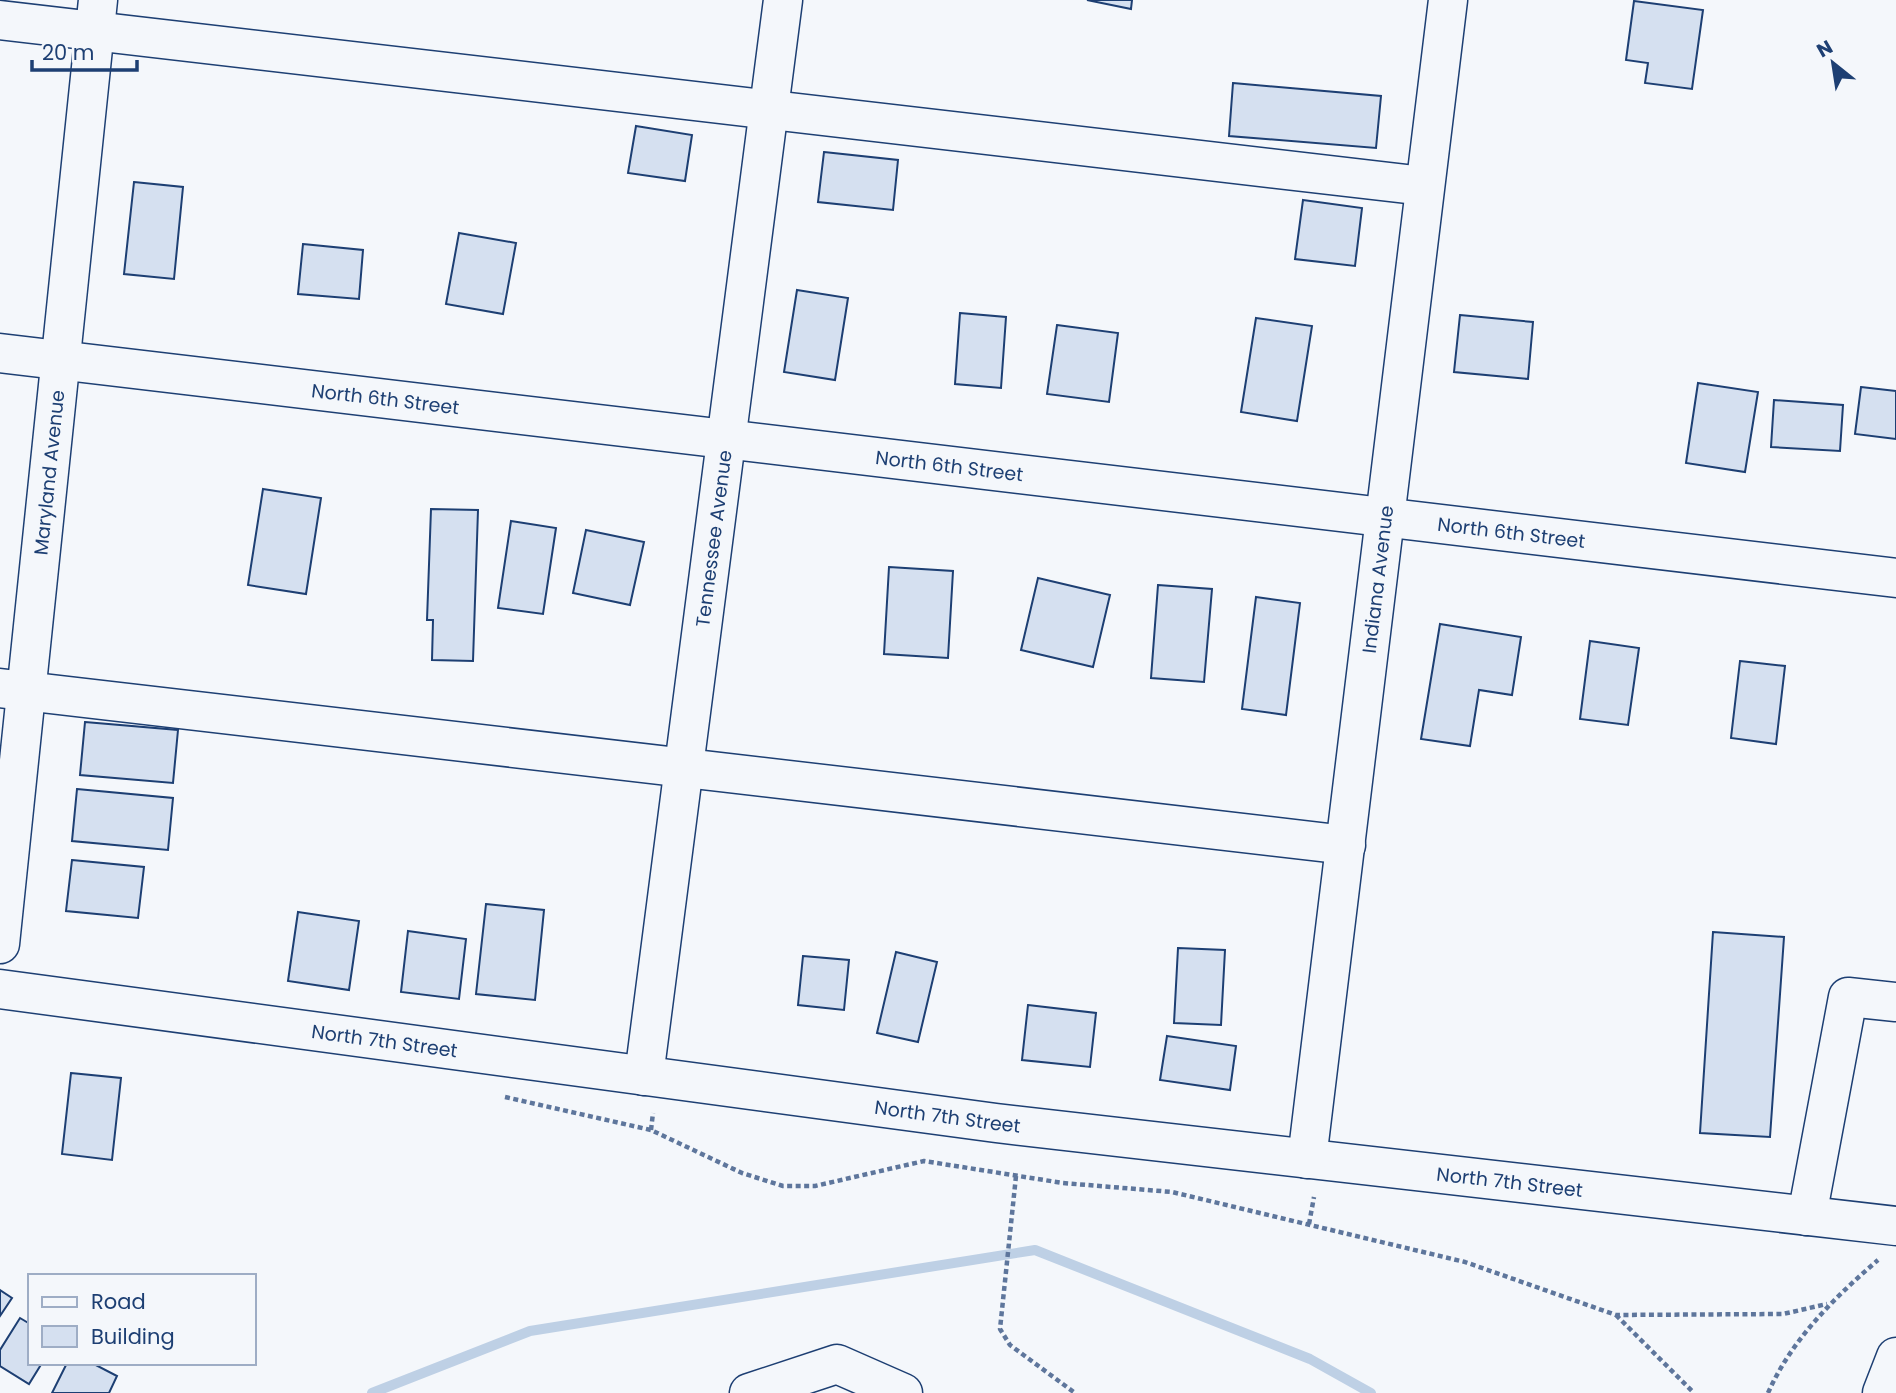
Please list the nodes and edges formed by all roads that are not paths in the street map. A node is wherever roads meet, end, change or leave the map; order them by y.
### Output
1 (783, 0) edge
2 (1448, 0) edge
3 (97, 16) edge
4 (0, 20) edge
5 (769, 110) junction
6 (1424, 186) junction
7 (0, 353) edge
8 (61, 360) junction
9 (724, 439) junction
10 (1383, 519) junction
11 (1896, 578) edge
12 (13, 689) edge
13 (683, 768) junction
14 (1346, 845) junction
15 (0, 944) edge
16 (0, 989) edge
17 (1896, 1002) edge
18 (644, 1076) junction
19 (1307, 1159) junction
20 (1807, 1216) junction
21 (1890, 1241) edge
22 (1896, 1357) edge
23 (749, 1393) edge
24 (903, 1393) edge
25 (1882, 1393) edge

1 - 5 street, Tennessee Avenue
2 - 6 street, Indiana Avenue
3 - 4 street
3 - 5 street
3 - 8 street, Maryland Avenue
5 - 6 street
5 - 9 street, Tennessee Avenue
6 - 10 street, Indiana Avenue
7 - 8 street, North 6th Street
8 - 9 street, North 6th Street
8 - 12 street, Maryland Avenue
9 - 10 street, North 6th Street
9 - 13 street, Tennessee Avenue
10 - 11 street, North 6th Street
10 - 14 street, Indiana Avenue
12 - 13 street
12 - 15 street, Maryland Avenue
13 - 14 street
13 - 18 street, Tennessee Avenue
14 - 19 street, Indiana Avenue
16 - 18 street, North 7th Street
17 - 20 street
18 - 19 street, North 7th Street
19 - 20 street, North 7th Street
20 - 21 street, North 7th Street
22 - 25 street
23 - 24 street

